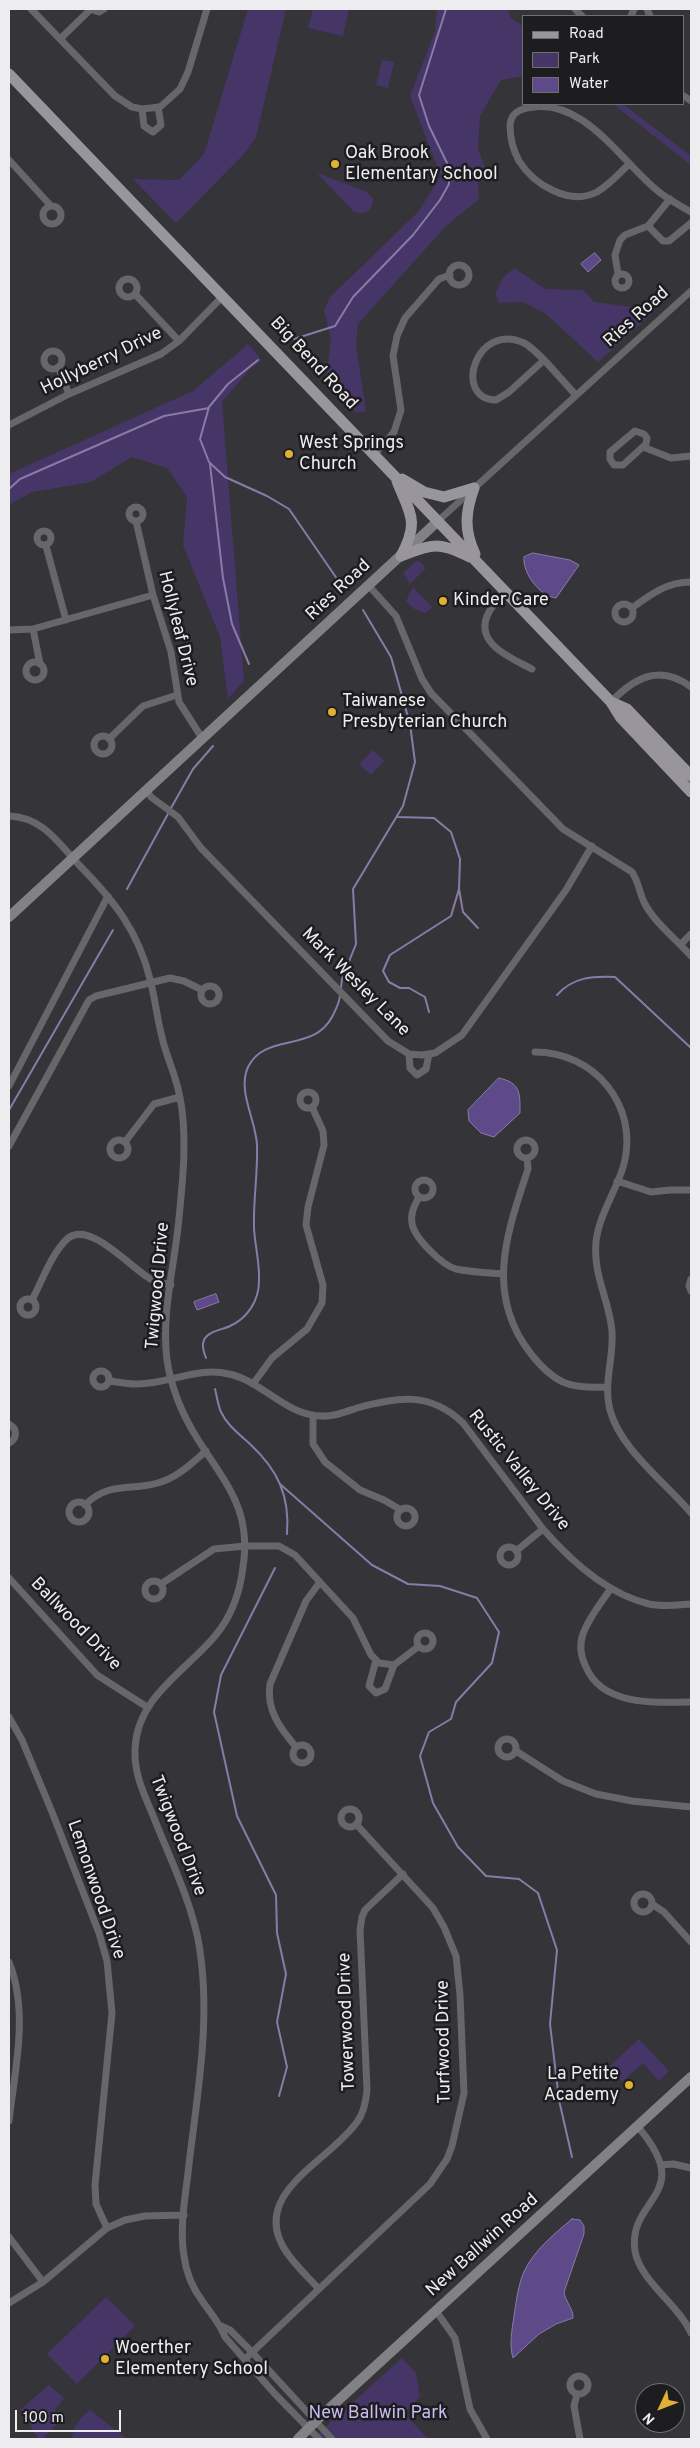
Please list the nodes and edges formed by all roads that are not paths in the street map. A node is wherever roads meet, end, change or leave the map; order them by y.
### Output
1 (31, 9) edge
2 (90, 9) edge
3 (104, 9) edge
4 (207, 9) edge
5 (60, 38) junction
6 (9, 74) edge
7 (158, 107) junction
8 (142, 109) junction
9 (9, 160) edge
10 (629, 164) junction
11 (670, 199) junction
12 (51, 206) dead end
13 (691, 212) edge
14 (691, 223) edge
15 (648, 226) junction
16 (618, 274) dead end
17 (450, 275) dead end
18 (691, 291) edge
19 (135, 294) dead end
20 (224, 296) junction
21 (179, 341) junction
22 (543, 361) junction
23 (58, 367) dead end
24 (69, 394) junction
25 (576, 395) junction
26 (9, 426) edge
27 (644, 447) junction
28 (374, 455) junction
29 (691, 456) edge
30 (395, 476) junction
31 (474, 488) junction
32 (136, 521) dead end
33 (438, 521) junction
34 (46, 546) dead end
35 (401, 556) junction
36 (478, 560) junction
37 (691, 582) edge
38 (369, 586) junction
39 (507, 591) junction
40 (153, 596) junction
41 (632, 608) dead end
42 (66, 620) junction
43 (32, 629) junction
44 (9, 630) edge
45 (40, 664) dead end
46 (532, 668) dead end
47 (691, 686) edge
48 (177, 695) junction
49 (612, 702) junction
50 (202, 738) junction
51 (109, 739) dead end
52 (691, 776) edge
53 (146, 789) junction
54 (691, 792) edge
55 (9, 816) edge
56 (592, 846) junction
57 (73, 858) junction
58 (108, 896) junction
59 (9, 917) edge
60 (691, 934) edge
61 (681, 944) junction
62 (691, 956) edge
63 (151, 983) junction
64 (202, 990) dead end
65 (535, 1052) dead end
66 (408, 1054) junction
67 (429, 1054) junction
68 (9, 1086) edge
69 (180, 1098) junction
70 (312, 1107) dead end
71 (125, 1142) dead end
72 (9, 1146) edge
73 (527, 1158) dead end
74 (617, 1181) junction
75 (691, 1190) edge
76 (419, 1197) dead end
77 (503, 1274) junction
78 (691, 1279) edge
79 (171, 1285) junction
80 (691, 1291) edge
81 (32, 1300) dead end
82 (171, 1377) junction
83 (109, 1381) dead end
84 (253, 1384) junction
85 (607, 1387) junction
86 (313, 1415) junction
87 (9, 1424) edge
88 (9, 1443) edge
89 (206, 1452) junction
90 (86, 1505) dead end
91 (401, 1510) dead end
92 (691, 1513) edge
93 (543, 1529) junction
94 (245, 1546) junction
95 (516, 1551) dead end
96 (9, 1578) edge
97 (320, 1582) junction
98 (161, 1584) dead end
99 (611, 1588) junction
100 (691, 1604) edge
101 (419, 1646) dead end
102 (376, 1660) junction
103 (394, 1665) junction
104 (691, 1702) edge
105 (147, 1707) junction
106 (9, 1717) edge
107 (296, 1746) dead end
108 (516, 1752) dead end
109 (691, 1807) edge
110 (356, 1824) dead end
111 (403, 1874) junction
112 (652, 1904) dead end
113 (691, 1942) edge
114 (9, 1962) edge
115 (691, 2077) edge
116 (9, 2121) edge
117 (638, 2127) junction
118 (661, 2165) junction
119 (691, 2168) edge
120 (184, 2215) junction
121 (107, 2228) junction
122 (9, 2238) edge
123 (43, 2282) junction
124 (318, 2288) junction
125 (9, 2303) edge
126 (436, 2311) junction
127 (221, 2326) junction
128 (691, 2333) edge
129 (252, 2352) junction
130 (245, 2358) junction
131 (577, 2394) dead end
132 (317, 2421) junction
133 (308, 2429) junction
134 (298, 2439) edge
135 (318, 2439) edge
136 (332, 2439) edge
137 (487, 2439) edge
138 (580, 2439) edge

1 - 5 street
2 - 3 street
2 - 5 street
4 - 7 street
5 - 8 street
6 - 20 main road, Big Bend Road
7 - 8 street
7 - 8 street
9 - 12 street
10 - 10 street
10 - 11 street
11 - 13 street
11 - 15 street
14 - 15 street
15 - 16 street
17 - 28 street
18 - 25 street, Ries Road
19 - 21 street
20 - 21 street, Hollyberry Drive
20 - 28 main road, Big Bend Road
21 - 24 street, Hollyberry Drive
22 - 22 street
22 - 25 street
23 - 24 street
24 - 26 street, Hollyberry Drive
25 - 31 street, Ries Road
27 - 27 street
27 - 29 street
28 - 30 main road, Big Bend Road
30 - 31 main road
30 - 33 main road, Big Bend Road
30 - 35 main road
31 - 33 street, Ries Road
31 - 36 main road
32 - 40 street, Hollyleaf Drive
33 - 35 street, Ries Road
33 - 36 main road, Big Bend Road
34 - 42 street
35 - 36 main road
35 - 38 street, Ries Road
36 - 39 main road, Big Bend Road
37 - 41 street
38 - 50 street, Ries Road
38 - 56 street
39 - 46 street
39 - 49 main road, Big Bend Road
40 - 42 street
40 - 48 street, Hollyleaf Drive
42 - 43 street
43 - 44 street
43 - 45 street
47 - 49 street
48 - 50 street, Hollyleaf Drive
48 - 51 street
49 - 52 main road, Big Bend Road
49 - 54 main road, Big Bend Road
50 - 53 street, Ries Road
53 - 57 street, Ries Road
53 - 66 street, Mark Wesley Lane
55 - 57 street, Twigwood Drive
56 - 61 street
56 - 67 street, Mark Wesley Lane
57 - 58 street, Twigwood Drive
57 - 59 street, Ries Road
58 - 63 street, Twigwood Drive
58 - 68 street
60 - 61 street
61 - 62 street
63 - 64 street
63 - 69 street, Twigwood Drive
63 - 72 street
65 - 74 street
66 - 67 street, Mark Wesley Lane
66 - 67 street
69 - 71 street
69 - 79 street, Twigwood Drive
70 - 84 street
73 - 77 street
74 - 75 street
74 - 85 street
76 - 77 street
77 - 85 street
78 - 80 street
79 - 81 street
79 - 82 street, Twigwood Drive
82 - 83 street, Rustic Valley Drive
82 - 84 street, Rustic Valley Drive
82 - 89 street, Twigwood Drive
84 - 86 street, Rustic Valley Drive
85 - 92 street
86 - 91 street
86 - 93 street, Rustic Valley Drive
87 - 88 street
89 - 90 street
89 - 94 street, Twigwood Drive
93 - 95 street
93 - 99 street, Rustic Valley Drive
94 - 97 street
94 - 98 street
94 - 105 street, Twigwood Drive
96 - 105 street, Ballwood Drive
97 - 102 street
97 - 107 street
99 - 100 street, Rustic Valley Drive
99 - 104 street
101 - 103 street
102 - 103 street
102 - 103 street
105 - 120 street, Twigwood Drive
106 - 121 street, Lemonwood Drive
108 - 109 street
110 - 111 street, Turfwood Drive
111 - 124 street, Towerwood Drive
111 - 124 street, Turfwood Drive
112 - 113 street
114 - 116 street
115 - 117 street, New Ballwin Road
117 - 118 street
117 - 126 street, New Ballwin Road
118 - 119 street
118 - 128 street
120 - 121 street
120 - 127 street, Twigwood Drive
121 - 123 street
122 - 123 street
123 - 125 street
124 - 129 street, Turfwood Drive
126 - 132 street, New Ballwin Road
126 - 137 street
127 - 129 street, Twigwood Drive
127 - 130 street, Twigwood Drive
129 - 130 street, Turfwood Drive
129 - 132 street, Twigwood Drive
130 - 133 street, Twigwood Drive
131 - 138 street
132 - 133 street, New Ballwin Road
132 - 136 street
133 - 134 street, New Ballwin Road
133 - 135 street

